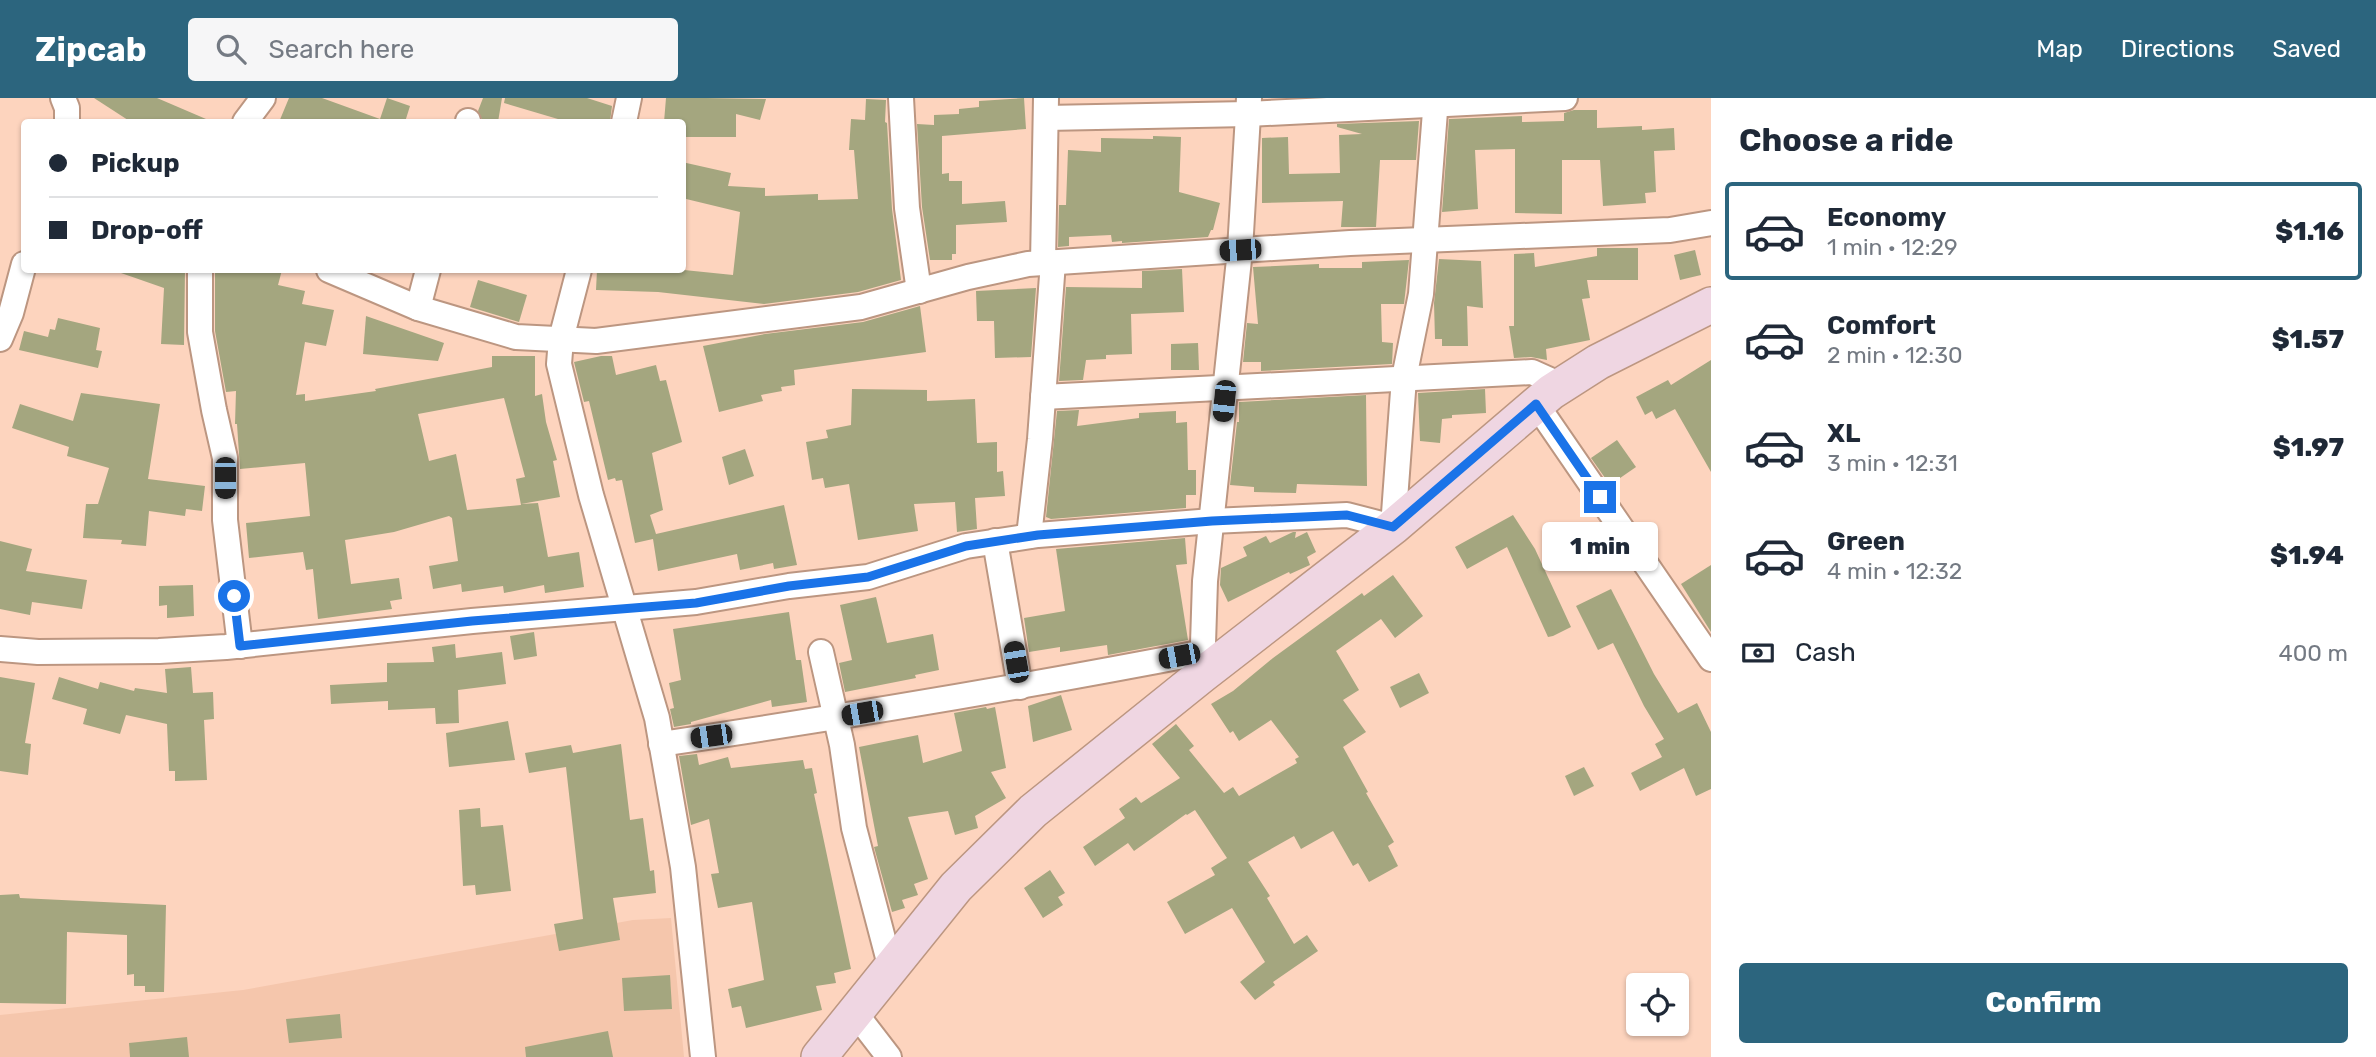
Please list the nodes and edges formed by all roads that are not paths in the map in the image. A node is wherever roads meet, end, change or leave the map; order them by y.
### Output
1 (63, 98) edge
2 (263, 98) edge
3 (629, 98) edge
4 (901, 98) edge
5 (1565, 98) edge
6 (1436, 101) edge
7 (1248, 106) edge
8 (1046, 108) edge
9 (67, 119) edge
10 (247, 119) edge
11 (625, 119) edge
12 (1711, 223) edge
13 (1426, 239) junction
14 (1240, 250) junction
15 (1048, 262) junction
16 (22, 273) edge
17 (200, 273) edge
18 (336, 273) edge
19 (427, 273) edge
20 (578, 273) edge
21 (919, 291) junction
22 (1711, 304) edge
23 (418, 308) junction
24 (0, 339) edge
25 (561, 339) junction
26 (1404, 378) junction
27 (1225, 386) junction
28 (1548, 395) junction
29 (1043, 397) junction
30 (1212, 521) junction
31 (1393, 527) junction
32 (1029, 536) junction
33 (995, 541) junction
34 (625, 609) junction
35 (240, 646) junction
36 (0, 649) edge
37 (821, 652) dead end
38 (1711, 659) edge
39 (1203, 663) junction
40 (1020, 687) junction
41 (836, 718) junction
42 (661, 744) junction
43 (891, 969) junction
44 (855, 1013) junction
45 (703, 1057) edge
46 (819, 1057) edge
47 (889, 1057) edge

1 - 9 street
2 - 10 street
3 - 11 street
4 - 21 street
5 - 6 street
6 - 7 street
6 - 13 street
7 - 8 street
7 - 14 street
8 - 15 street
12 - 13 street
13 - 14 street
13 - 26 street
14 - 15 street
14 - 27 street
15 - 21 street
15 - 29 street
16 - 24 street
17 - 35 street
18 - 23 street
19 - 23 street
20 - 25 street
21 - 25 street
22 - 28 main road
23 - 25 street
25 - 34 street
26 - 27 street
26 - 28 street
26 - 31 street
27 - 29 street
27 - 30 street
28 - 31 main road
28 - 38 street
29 - 32 street
30 - 31 street
30 - 32 street
30 - 39 street
31 - 39 main road
32 - 33 street
33 - 34 street
33 - 40 street
34 - 35 street
34 - 42 street
35 - 36 street
37 - 41 street
39 - 40 street
39 - 43 main road
40 - 41 street
41 - 42 street
41 - 43 street
42 - 45 street
43 - 44 main road
44 - 46 main road
44 - 47 street

